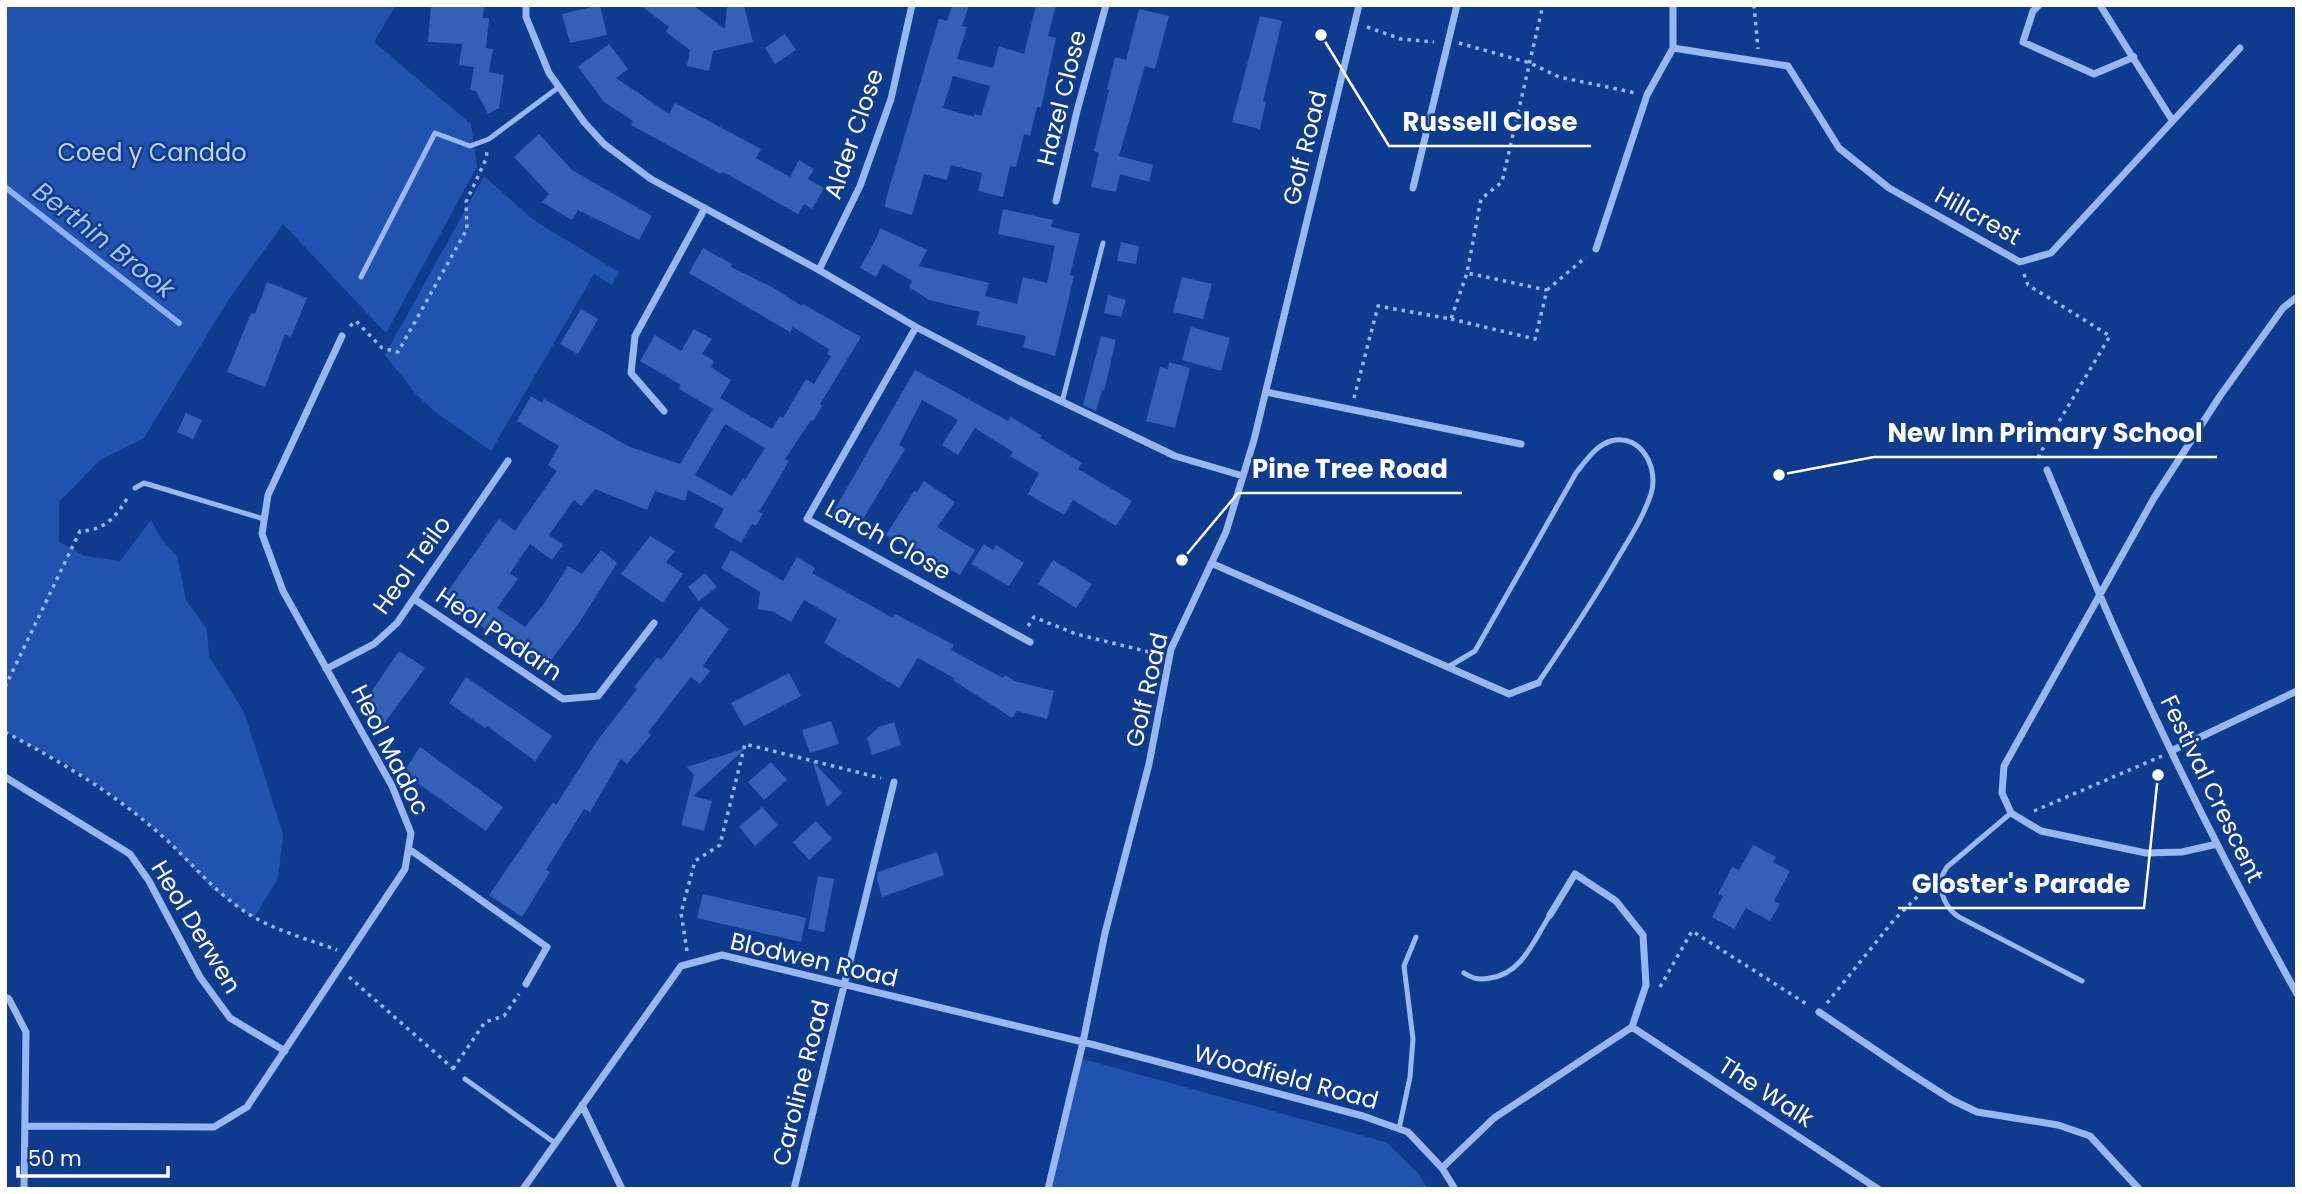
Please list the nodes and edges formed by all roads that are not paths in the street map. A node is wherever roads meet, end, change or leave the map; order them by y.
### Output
1 (526, 5) edge
2 (912, 5) edge
3 (1105, 5) edge
4 (1359, 5) edge
5 (1457, 5) edge
6 (1673, 5) edge
7 (2039, 5) edge
8 (2100, 5) edge
9 (1673, 48) junction
10 (2240, 48) dead end
11 (2134, 57) junction
12 (559, 87) junction
13 (2172, 120) junction
14 (1413, 188) dead end
15 (1056, 201) dead end
16 (705, 208) junction
17 (1102, 243) dead end
18 (1596, 248) road end
19 (819, 270) junction
20 (361, 277) dead end
21 (2297, 297) edge
22 (916, 327) junction
23 (342, 336) road end
24 (1266, 392) junction
25 (1062, 402) junction
26 (664, 411) dead end
27 (1521, 444) dead end
28 (508, 461) dead end
29 (2047, 470) road end
30 (1243, 476) junction
31 (135, 488) road end
32 (264, 519) junction
33 (1211, 563) junction
34 (2101, 596) junction
35 (414, 599) junction
36 (654, 623) dead end
37 (1030, 642) dead end
38 (1448, 667) junction
39 (326, 669) junction
40 (1538, 683) joint
41 (2297, 691) edge
42 (2171, 751) junction
43 (5, 777) edge
44 (894, 782) road end
45 (2011, 813) junction
46 (2217, 844) junction
47 (409, 849) junction
48 (1550, 915) joint
49 (1416, 937) dead end
50 (1464, 973) dead end
51 (2082, 981) dead end
52 (526, 984) road end
53 (844, 986) junction
54 (2297, 994) edge
55 (5, 997) edge
56 (1819, 1012) road end
57 (1632, 1027) junction
58 (1083, 1042) junction
59 (285, 1051) junction
60 (465, 1079) road end
61 (582, 1105) junction
62 (25, 1126) junction
63 (1399, 1129) junction
64 (555, 1143) junction
65 (1441, 1168) junction
66 (24, 1189) edge
67 (523, 1189) edge
68 (622, 1189) edge
69 (794, 1189) edge
70 (1048, 1189) edge
71 (1455, 1189) edge
72 (1878, 1189) edge
73 (2139, 1189) edge

1 - 12 street
2 - 19 street, Alder Close
3 - 15 street, Hazel Close
4 - 24 street, Golf Road
5 - 14 street
6 - 9 street
7 - 11 street
8 - 11 street
9 - 13 street, Hillcrest
9 - 18 street
10 - 13 street, Hillcrest
11 - 13 street
12 - 16 street
12 - 20 lane
16 - 19 street
16 - 26 street
17 - 25 lane
19 - 22 street
21 - 34 street
22 - 25 street
22 - 37 street, Larch Close
23 - 32 street, Heol Madoc
24 - 27 street
24 - 30 street, Golf Road
25 - 30 street
28 - 35 street, Heol Teilo
29 - 34 street, Festival Crescent
30 - 33 street, Golf Road
31 - 32 lane
32 - 39 street, Heol Madoc
33 - 38 street
33 - 58 street, Golf Road
34 - 42 street, Festival Crescent
34 - 45 street
35 - 36 street, Heol Padarn
35 - 39 street, Heol Teilo
38 - 40 street
38 - 40 lane
39 - 47 street, Heol Madoc
41 - 42 street
42 - 46 street, Festival Crescent
43 - 59 street, Heol Derwen
44 - 53 street, Caroline Road
45 - 46 street
45 - 51 lane
46 - 54 street, Festival Crescent
47 - 52 street
47 - 59 street, Heol Madoc
48 - 50 lane
48 - 57 street
49 - 63 lane
53 - 58 street, Blodwen Road
53 - 61 street, Blodwen Road
53 - 69 street, Caroline Road
55 - 62 street
56 - 73 street
57 - 65 street
57 - 72 street, The Walk
58 - 63 street, Woodfield Road
58 - 70 street, Golf Road
59 - 62 street, Heol Madoc
60 - 64 lane
61 - 64 street
61 - 68 street
62 - 66 street
63 - 65 street, Woodfield Road
64 - 67 street
65 - 71 street, Woodfield Road

